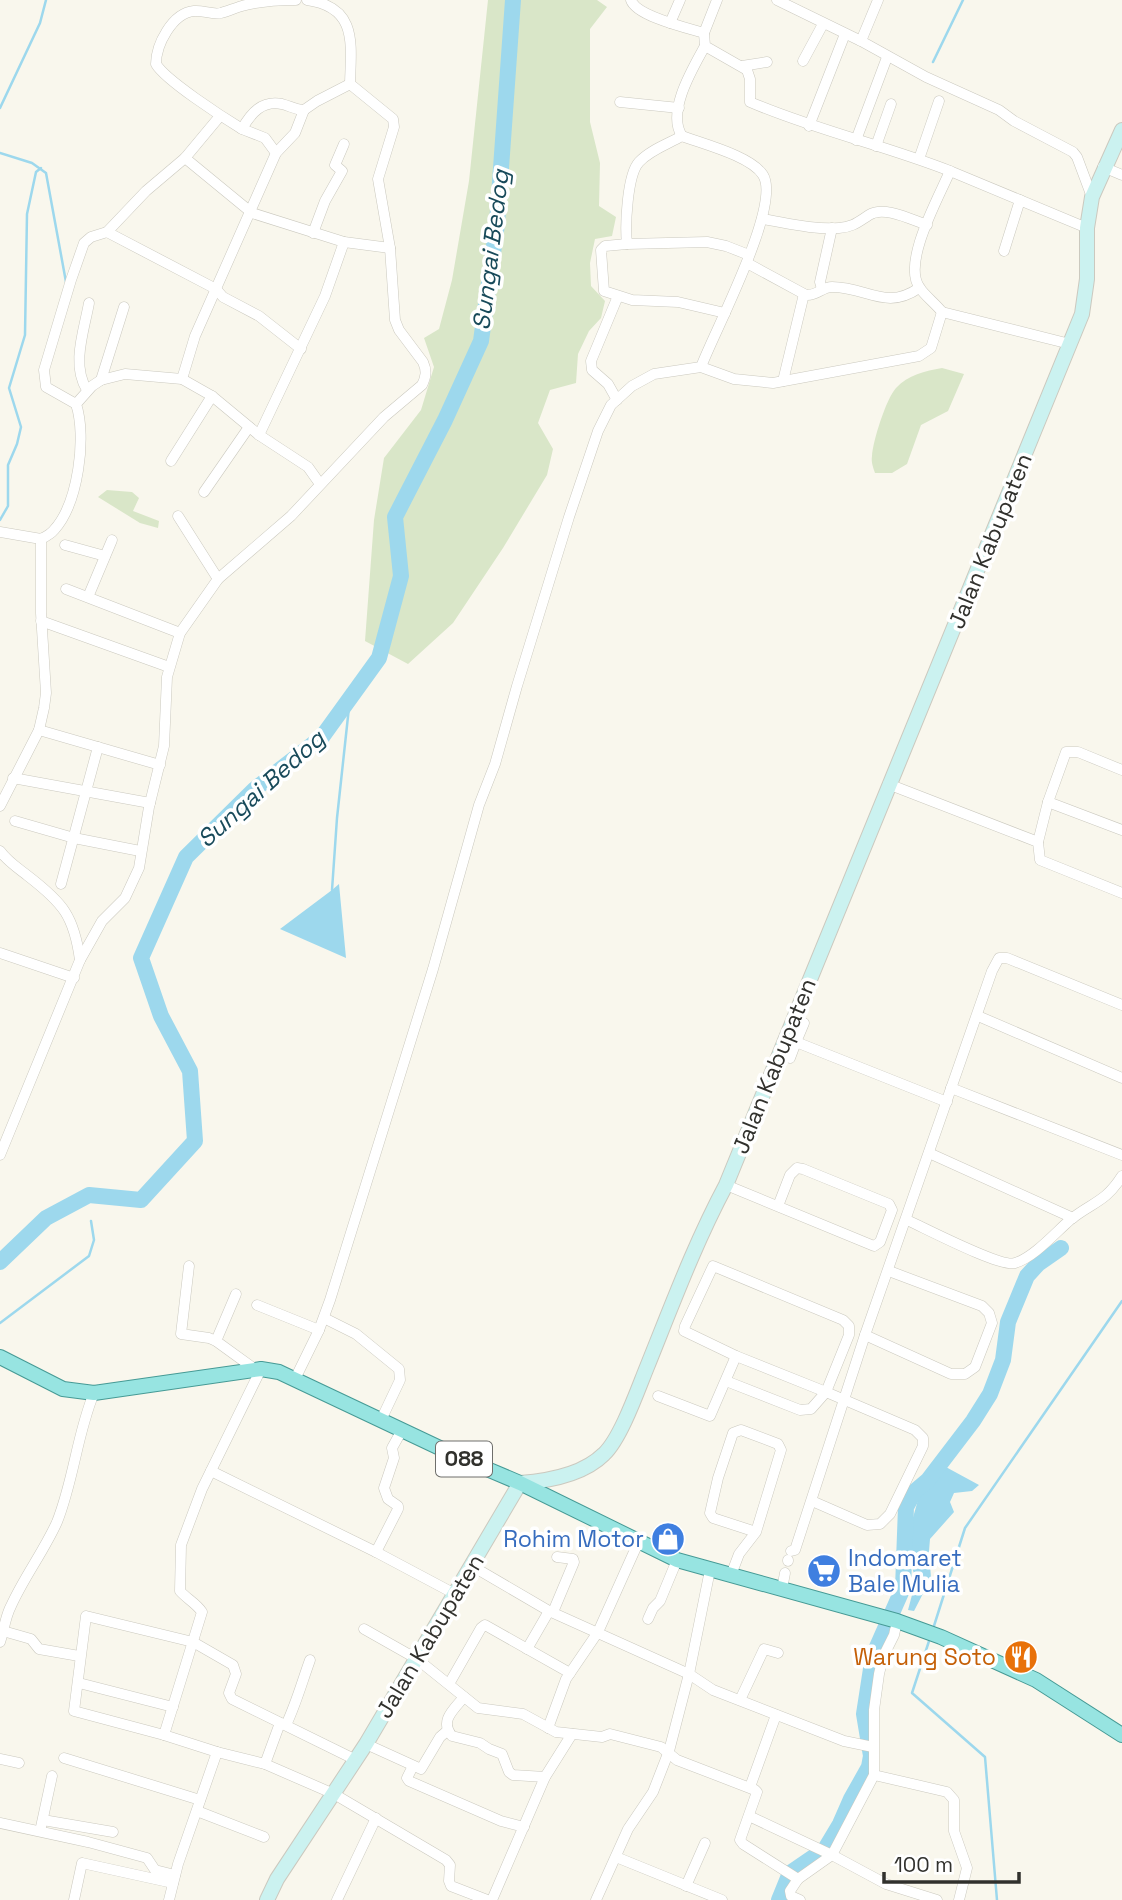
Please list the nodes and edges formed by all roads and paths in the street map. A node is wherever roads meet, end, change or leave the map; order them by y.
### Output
1 (296, 0) edge
2 (307, 0) edge
3 (631, 0) edge
4 (680, 0) edge
5 (717, 0) edge
6 (778, 0) edge
7 (878, 0) edge
8 (327, 1) edge
9 (670, 23) junction
10 (823, 24) junction
11 (704, 33) junction
12 (845, 34) junction
13 (861, 41) junction
14 (705, 46) junction
15 (886, 60) dead end
16 (803, 61) dead end
17 (767, 62) dead end
18 (742, 66) junction
19 (351, 84) junction
20 (620, 102) dead end
21 (939, 102) dead end
22 (891, 104) dead end
23 (679, 108) junction
24 (304, 110) junction
25 (220, 116) junction
26 (809, 126) junction
27 (242, 129) junction
28 (1122, 130) edge
29 (682, 136) junction
30 (856, 140) junction
31 (344, 144) dead end
32 (876, 146) junction
33 (276, 153) junction
34 (184, 158) junction
35 (919, 159) junction
36 (1104, 167) junction
37 (950, 171) junction
38 (1122, 175) edge
39 (1092, 197) junction
40 (1020, 200) junction
41 (252, 212) junction
42 (762, 219) junction
43 (928, 225) junction
44 (832, 228) junction
45 (1087, 228) junction
46 (107, 232) junction
47 (313, 233) junction
48 (344, 242) junction
49 (628, 244) junction
50 (390, 248) junction
51 (1004, 251) dead end
52 (748, 259) junction
53 (919, 288) junction
54 (216, 289) junction
55 (822, 289) junction
56 (804, 294) junction
57 (618, 296) junction
58 (89, 303) dead end
59 (124, 307) dead end
60 (942, 312) junction
61 (725, 313) junction
62 (1070, 344) junction
63 (301, 349) junction
64 (701, 367) junction
65 (182, 379) junction
66 (101, 380) junction
67 (783, 381) junction
68 (87, 390) junction
69 (212, 396) junction
70 (617, 400) junction
71 (76, 404) junction
72 (249, 427) junction
73 (259, 435) junction
74 (171, 461) dead end
75 (320, 484) junction
76 (204, 492) dead end
77 (178, 516) dead end
78 (0, 533) edge
79 (41, 540) junction
80 (112, 540) dead end
81 (65, 544) dead end
82 (105, 556) junction
83 (218, 579) junction
84 (66, 589) dead end
85 (88, 597) junction
86 (41, 621) junction
87 (180, 632) junction
88 (169, 667) junction
89 (39, 730) junction
90 (98, 747) junction
91 (160, 765) junction
92 (1122, 770) edge
93 (13, 778) junction
94 (888, 784) junction
95 (84, 792) junction
96 (1048, 802) junction
97 (150, 803) junction
98 (0, 806) edge
99 (15, 821) dead end
100 (1122, 830) edge
101 (74, 838) junction
102 (1038, 842) junction
103 (0, 851) edge
104 (141, 851) junction
105 (61, 884) dead end
106 (1122, 893) edge
107 (0, 953) edge
108 (80, 961) junction
109 (74, 978) junction
110 (1122, 1005) edge
111 (978, 1016) junction
112 (793, 1018) junction
113 (796, 1042) junction
114 (779, 1055) junction
115 (1122, 1079) edge
116 (951, 1088) junction
117 (947, 1102) junction
118 (929, 1153) junction
119 (0, 1154) edge
120 (1122, 1155) edge
121 (1122, 1176) edge
122 (726, 1185) junction
123 (778, 1206) junction
124 (1073, 1218) junction
125 (907, 1220) junction
126 (188, 1266) dead end
127 (889, 1271) junction
128 (236, 1294) dead end
129 (257, 1305) dead end
130 (324, 1318) junction
131 (319, 1330) junction
132 (865, 1335) junction
133 (215, 1341) junction
134 (736, 1356) junction
135 (0, 1357) edge
136 (259, 1370) junction
137 (295, 1379) junction
138 (726, 1381) junction
139 (826, 1392) junction
140 (94, 1393) junction
141 (659, 1396) dead end
142 (844, 1402) junction
143 (382, 1420) junction
144 (402, 1430) junction
145 (212, 1471) junction
146 (520, 1483) junction
147 (812, 1501) junction
148 (756, 1532) junction
149 (638, 1543) junction
150 (376, 1552) junction
151 (557, 1557) dead end
152 (789, 1558) dead end
153 (677, 1560) junction
154 (472, 1566) junction
155 (710, 1570) junction
156 (785, 1573) dead end
157 (731, 1575) junction
158 (782, 1589) junction
159 (456, 1594) junction
160 (552, 1612) junction
161 (648, 1619) dead end
162 (897, 1621) junction
163 (363, 1629) dead end
164 (4, 1631) junction
165 (598, 1632) junction
166 (0, 1642) edge
167 (193, 1642) junction
168 (527, 1649) junction
169 (778, 1653) dead end
170 (79, 1656) junction
171 (417, 1659) junction
172 (310, 1660) dead end
173 (570, 1673) junction
174 (689, 1674) junction
175 (79, 1683) junction
176 (449, 1684) junction
177 (464, 1697) junction
178 (740, 1700) junction
179 (173, 1707) junction
180 (776, 1715) junction
181 (283, 1724) junction
182 (548, 1728) junction
183 (447, 1731) junction
184 (572, 1734) junction
185 (164, 1735) junction
186 (1122, 1735) edge
187 (366, 1744) junction
188 (873, 1747) junction
189 (669, 1751) junction
190 (216, 1752) junction
191 (64, 1758) dead end
192 (0, 1759) edge
193 (356, 1760) junction
194 (19, 1763) dead end
195 (265, 1764) junction
196 (414, 1766) junction
197 (874, 1775) junction
198 (52, 1776) dead end
199 (545, 1777) junction
200 (750, 1787) junction
201 (334, 1794) junction
202 (200, 1800) junction
203 (197, 1811) junction
204 (749, 1815) junction
205 (376, 1818) junction
206 (43, 1820) junction
207 (0, 1823) edge
208 (524, 1826) junction
209 (91, 1828) junction
210 (40, 1832) junction
211 (113, 1832) dead end
212 (264, 1837) dead end
213 (88, 1842) junction
214 (705, 1843) dead end
215 (832, 1855) junction
216 (616, 1857) junction
217 (796, 1878) junction
218 (174, 1879) junction
219 (686, 1885) junction
220 (74, 1900) edge
221 (169, 1900) edge
222 (267, 1900) edge
223 (337, 1900) edge
224 (490, 1900) edge
225 (596, 1900) edge
226 (722, 1900) edge
227 (800, 1900) edge
228 (937, 1900) edge
229 (959, 1900) edge

1 - 25 street
2 - 8 street
3 - 9 street
4 - 9 street
5 - 11 street
6 - 10 street
7 - 13 street
8 - 19 street
9 - 11 street
10 - 12 street
10 - 16 street
11 - 14 street
12 - 13 street
12 - 26 street
13 - 39 street
14 - 18 street
14 - 23 street
15 - 30 street
17 - 18 street
18 - 26 street
19 - 24 street
19 - 50 street
20 - 23 street
21 - 35 street
22 - 32 street
23 - 29 street
24 - 27 street
24 - 33 street
25 - 27 street
25 - 34 street
26 - 30 street
27 - 33 street
28 - 36 main road, Jalan Kabupaten
29 - 42 street
29 - 49 street
30 - 32 street
31 - 47 street
32 - 35 street
33 - 41 street
34 - 41 street
34 - 46 street
35 - 37 street
36 - 38 street
36 - 39 main road, Jalan Kabupaten
37 - 40 street
37 - 43 street
39 - 45 main road, Jalan Kabupaten
40 - 45 street
40 - 51 street
41 - 47 street
41 - 54 street
42 - 44 street
42 - 52 street
43 - 44 street
43 - 53 street
44 - 55 street
45 - 62 main road, Jalan Kabupaten
46 - 54 street
46 - 71 street
47 - 48 street
48 - 50 street
48 - 63 street
49 - 52 street
49 - 57 street
50 - 75 street
52 - 56 street
52 - 61 street
53 - 55 street
53 - 60 street
54 - 63 street
54 - 65 street
55 - 56 street
56 - 67 street
57 - 61 street
57 - 70 street
58 - 68 street
59 - 66 street
60 - 62 street
60 - 67 street
61 - 64 street
62 - 94 main road, Jalan Kabupaten
63 - 73 street
64 - 67 street
64 - 70 street
65 - 66 street
65 - 69 street
66 - 68 street
68 - 71 street
69 - 72 street
69 - 74 street
70 - 130 street
71 - 79 street
72 - 73 street
72 - 76 street
73 - 75 street
75 - 83 street
77 - 83 street
78 - 79 street
79 - 86 street
80 - 82 street
81 - 82 street
82 - 85 street
83 - 87 street
84 - 85 street
85 - 87 street
86 - 88 street
86 - 89 street
87 - 88 street
88 - 91 street
89 - 90 street
89 - 93 street
90 - 91 street
90 - 95 street
91 - 97 street
92 - 96 street
93 - 95 street
93 - 98 street
94 - 102 street
94 - 112 main road, Jalan Kabupaten
95 - 97 street
95 - 101 street
96 - 100 street
96 - 102 street
97 - 104 street
99 - 101 street
101 - 104 street
101 - 105 street
102 - 106 street
103 - 108 street
104 - 108 street
107 - 109 street
108 - 109 street
109 - 119 street
110 - 111 street
111 - 115 street
111 - 116 street
112 - 113 street
112 - 114 main road, Jalan Kabupaten
113 - 114 street
113 - 117 street
114 - 122 main road, Jalan Kabupaten
116 - 117 street
116 - 120 street
117 - 118 street
118 - 124 street
118 - 125 street
121 - 124 street
122 - 123 street
122 - 146 main road, Jalan Kabupaten
123 - 123 street
124 - 125 street
125 - 127 street
126 - 133 street
127 - 132 street
127 - 132 street
128 - 133 street
129 - 131 street
130 - 131 street
130 - 143 street
131 - 137 street
132 - 142 street
133 - 136 street
134 - 138 street
134 - 139 street
134 - 139 street
135 - 140 main road, 088
136 - 137 main road, 088
136 - 140 main road, 088
136 - 145 street
137 - 143 main road, 088
138 - 139 street
138 - 141 street
139 - 142 street
140 - 164 street
142 - 147 street
142 - 147 street
143 - 144 main road, 088
144 - 146 main road, 088
144 - 150 street
145 - 150 street
145 - 167 street
146 - 149 main road, 088
146 - 154 main road, Jalan Kabupaten
147 - 152 street
148 - 148 street
148 - 157 street
149 - 153 main road, 088
149 - 165 street
150 - 159 street
151 - 160 street
153 - 155 main road, 088
153 - 161 street
154 - 159 main road, Jalan Kabupaten
154 - 160 street
155 - 157 main road, 088
155 - 174 street
156 - 158 street
157 - 158 main road, 088
158 - 162 main road, 088
159 - 171 main road, Jalan Kabupaten
160 - 165 street
160 - 168 street
162 - 186 main road, 088
162 - 188 street
163 - 171 street
164 - 166 street
164 - 170 street
165 - 173 street
165 - 174 street
167 - 170 street
167 - 179 street
167 - 181 street
168 - 173 street
168 - 176 street
169 - 178 street
170 - 175 street
171 - 176 street
171 - 187 main road, Jalan Kabupaten
172 - 181 street
173 - 182 street
174 - 178 street
174 - 189 street
175 - 179 street
175 - 185 street
176 - 177 street
177 - 182 street
177 - 183 street
178 - 180 street
179 - 185 street
180 - 188 street
180 - 200 street
181 - 193 street
181 - 195 street
182 - 184 street
183 - 196 street
183 - 199 street
184 - 189 street
184 - 199 street
185 - 190 street
187 - 193 main road, Jalan Kabupaten
187 - 196 street
188 - 197 street
189 - 200 street
189 - 216 street
190 - 195 street
190 - 202 street
191 - 202 street
192 - 194 street
193 - 201 main road, Jalan Kabupaten
195 - 201 street
196 - 208 street
197 - 215 street
197 - 229 street
198 - 206 street
199 - 208 street
200 - 204 street
201 - 205 street
201 - 222 main road, Jalan Kabupaten
202 - 203 street
203 - 212 street
203 - 218 street
204 - 215 street
204 - 217 street
205 - 223 street
205 - 224 street
206 - 209 street
206 - 210 street
207 - 210 street
208 - 224 street
209 - 211 street
209 - 213 street
210 - 213 street
213 - 218 street
214 - 219 street
215 - 217 street
215 - 228 street
216 - 219 street
216 - 225 street
217 - 227 street
218 - 220 street
218 - 221 street
219 - 226 street

